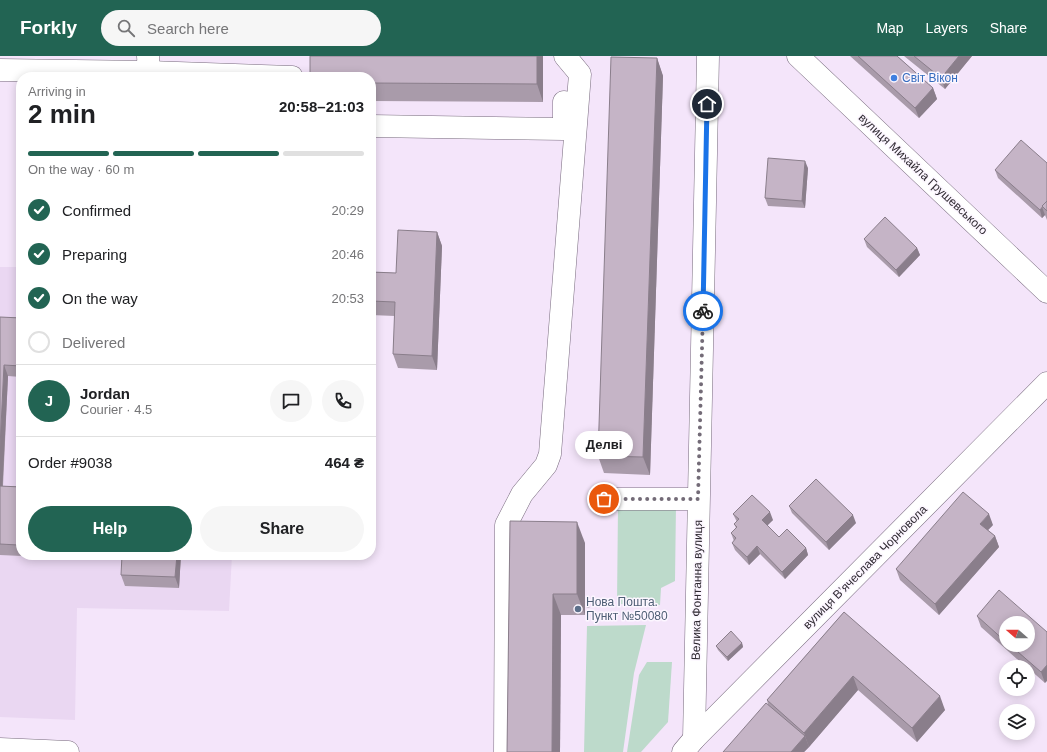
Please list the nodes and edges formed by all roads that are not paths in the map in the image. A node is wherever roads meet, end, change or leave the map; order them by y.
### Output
1 (708, 56) edge
2 (798, 56) edge
3 (573, 61) edge
4 (152, 68) edge
5 (0, 70) edge
6 (214, 72) edge
7 (376, 126) edge
8 (1047, 292) edge
9 (1047, 383) edge
10 (604, 499) dead end
11 (698, 499) junction
12 (688, 746) edge
13 (0, 749) edge
14 (68, 752) edge
15 (505, 752) edge

1 - 11 street, Велика Фонтанна вулиця
2 - 8 street, вулиця Михайла Грушевського
3 - 7 street
3 - 15 street
4 - 5 street
4 - 6 street
9 - 12 street, вулиця В’ячеслава Чорновола
10 - 11 street
11 - 12 street, Велика Фонтанна вулиця
13 - 14 street

